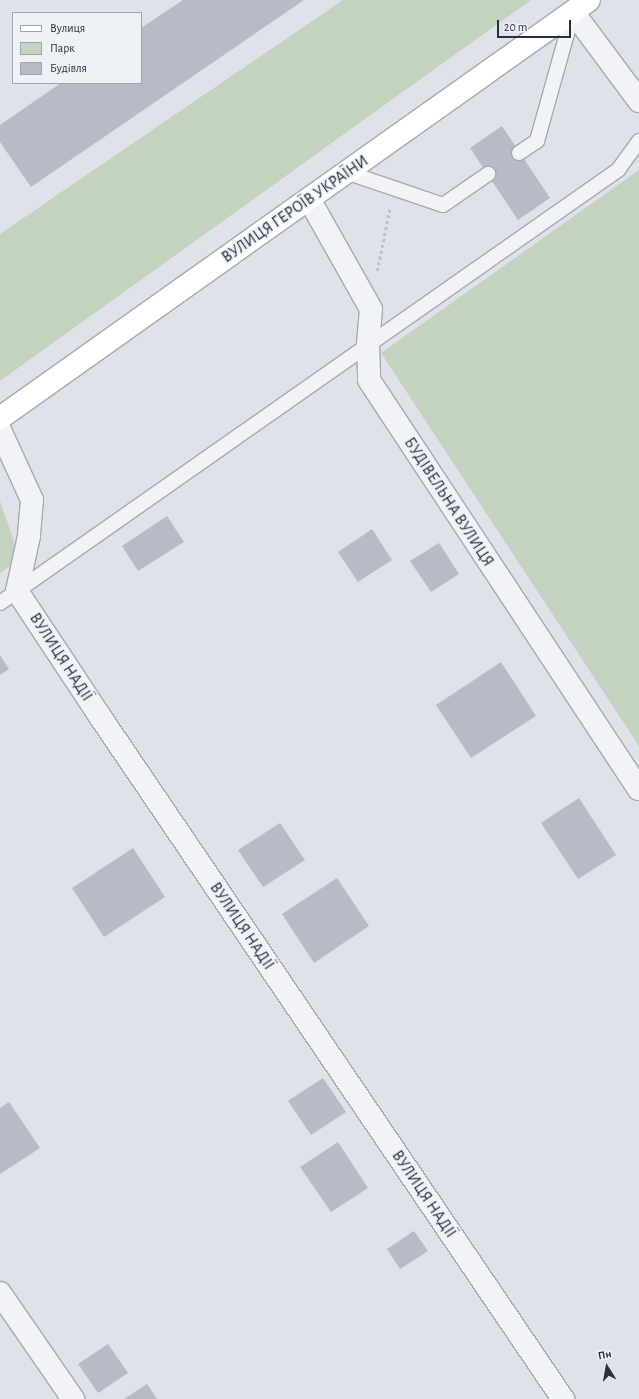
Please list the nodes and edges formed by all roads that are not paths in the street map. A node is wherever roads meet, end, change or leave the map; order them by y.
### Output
1 (581, 6) edge
2 (639, 101) edge
3 (639, 141) edge
4 (520, 153) dead end
5 (346, 172) junction
6 (488, 174) dead end
7 (309, 199) junction
8 (368, 345) junction
9 (0, 418) edge
10 (0, 430) edge
11 (17, 591) junction
12 (0, 603) edge
13 (639, 789) edge
14 (0, 1292) edge
15 (73, 1399) edge
16 (563, 1399) edge

1 - 2 street
1 - 4 lane
1 - 5 main road, ВУЛИЦЯ ГЕРОЇВ УКРАЇНИ
3 - 8 lane
5 - 6 lane
5 - 7 main road, ВУЛИЦЯ ГЕРОЇВ УКРАЇНИ
7 - 8 street, БУДІВЕЛЬНА ВУЛИЦЯ
7 - 9 main road, ВУЛИЦЯ ГЕРОЇВ УКРАЇНИ
8 - 11 lane
8 - 13 street, БУДІВЕЛЬНА ВУЛИЦЯ
10 - 11 street
11 - 12 lane
11 - 16 street, ВУЛИЦЯ НАДІЇ
14 - 15 street

